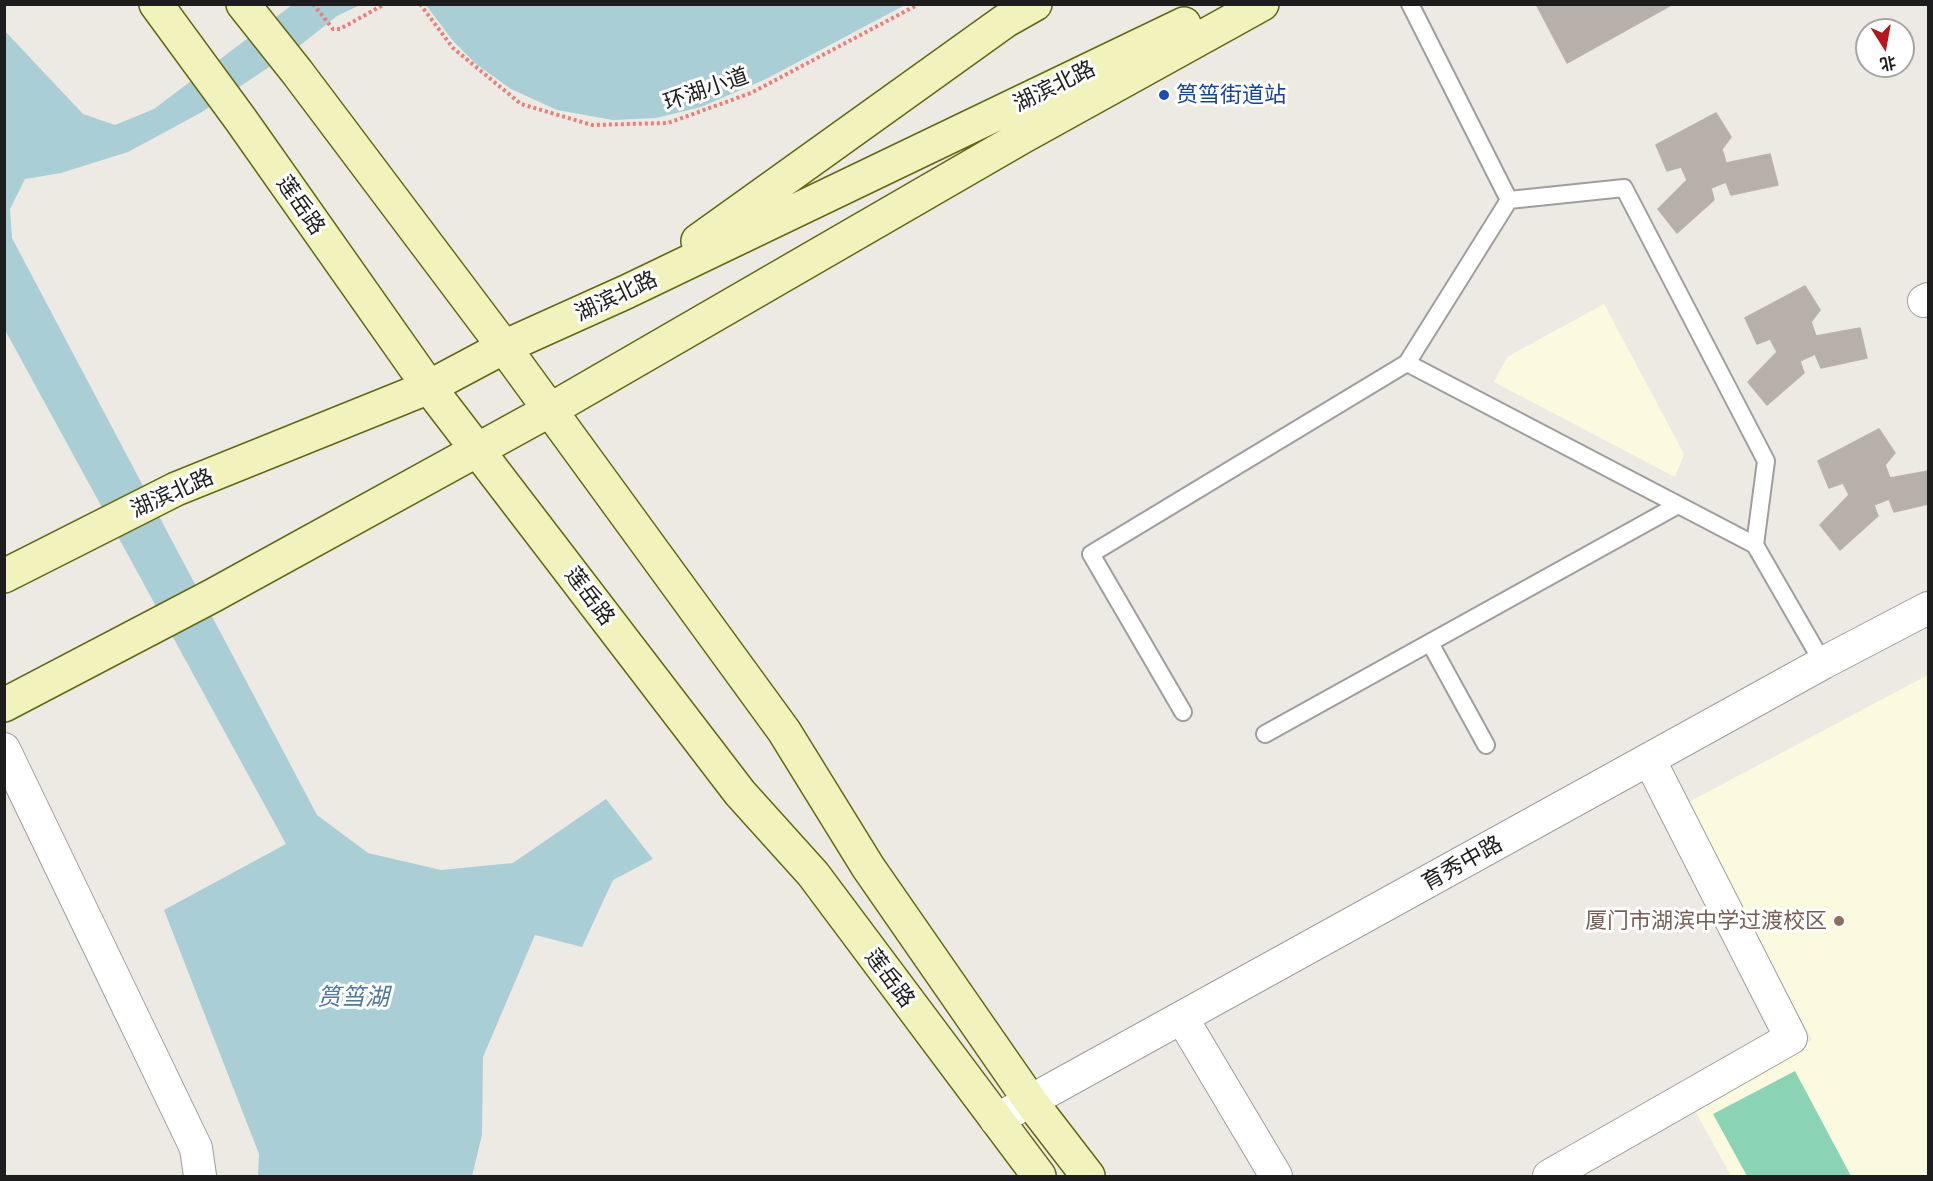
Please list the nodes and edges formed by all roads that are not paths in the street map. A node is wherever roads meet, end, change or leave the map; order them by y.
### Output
1 (156, 4) edge
2 (1035, 4) edge
3 (1223, 4) edge
4 (1262, 4) edge
5 (1410, 4) edge
6 (244, 6) edge
7 (1509, 200) junction
8 (626, 292) junction
9 (504, 347) junction
10 (1407, 363) junction
11 (429, 387) junction
12 (550, 410) junction
13 (478, 449) junction
14 (1678, 505) junction
15 (1755, 545) junction
16 (4, 576) edge
17 (1929, 608) edge
18 (1430, 643) junction
19 (1823, 663) junction
20 (4, 705) edge
21 (1183, 712) dead end
22 (1265, 734) dead end
23 (1486, 745) dead end
24 (4, 749) edge
25 (1649, 759) junction
26 (1182, 1018) junction
27 (1031, 1102) junction
28 (996, 1120) junction
29 (200, 1176) edge
30 (1039, 1176) edge
31 (1088, 1176) edge
32 (1276, 1176) edge
33 (1549, 1176) edge

1 - 11 main road, 莲岳路
2 - 8 main road
3 - 8 main road, 湖滨北路
4 - 12 main road
5 - 7 lane
6 - 9 main road, 莲岳路
7 - 10 lane
7 - 15 lane
8 - 9 main road, 湖滨北路
9 - 11 main road, 湖滨北路
9 - 12 main road, 莲岳路
10 - 14 lane
10 - 21 lane
11 - 13 main road, 莲岳路
11 - 16 main road, 湖滨北路
12 - 13 main road
12 - 27 main road, 莲岳路
13 - 20 main road
13 - 28 main road, 莲岳路
14 - 15 lane
14 - 18 lane
15 - 19 lane
17 - 19 street, 育秀中路
18 - 22 lane
18 - 23 lane
19 - 25 street, 育秀中路
24 - 29 street
25 - 26 street, 育秀中路
25 - 33 street
26 - 27 street, 育秀中路
26 - 32 street
27 - 28 street, 育秀中路
27 - 31 main road, 莲岳路
28 - 30 main road, 莲岳路

